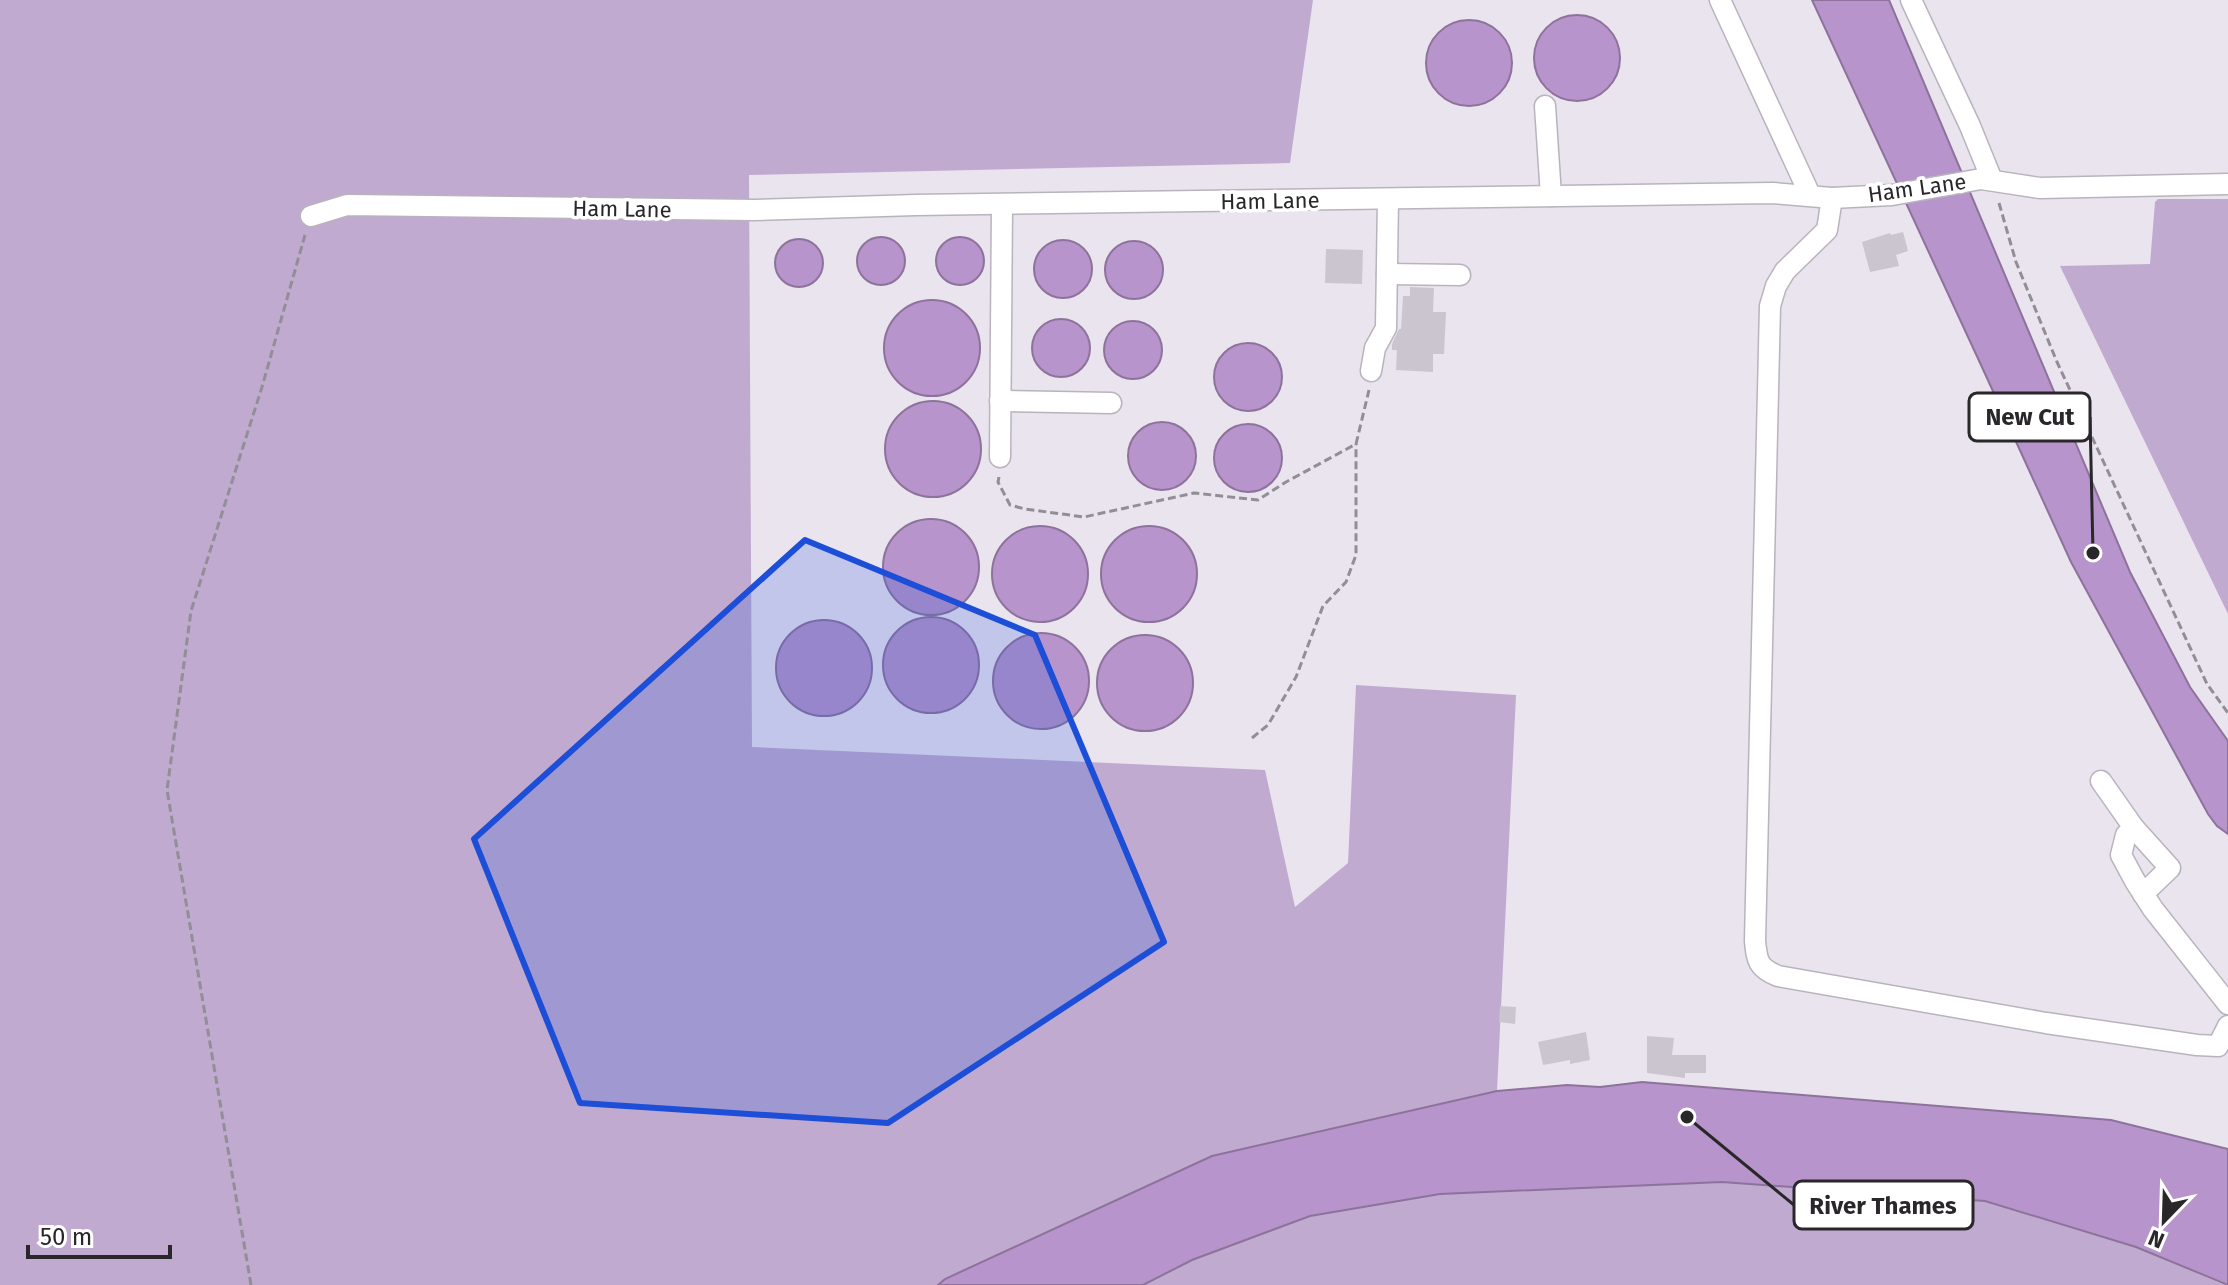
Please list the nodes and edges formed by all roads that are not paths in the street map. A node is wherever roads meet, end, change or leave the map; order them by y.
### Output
1 (1720, 0) edge
2 (1911, 0) edge
3 (1545, 106) dead end
4 (1987, 180) junction
5 (2228, 184) edge
6 (1810, 195) junction
7 (1551, 196) junction
8 (1832, 198) junction
9 (1388, 199) junction
10 (1002, 205) junction
11 (311, 216) road end
12 (1387, 274) junction
13 (1460, 275) dead end
14 (1371, 371) road end
15 (1000, 401) junction
16 (1111, 403) dead end
17 (1000, 457) road end
18 (2101, 781) dead end
19 (2134, 828) junction
20 (2143, 894) junction
21 (2228, 1004) edge
22 (2228, 1026) edge
23 (2223, 1048) edge

1 - 6 street
2 - 4 street
3 - 7 street
4 - 5 street, Ham Lane
4 - 8 street, Ham Lane
6 - 7 street, Ham Lane
6 - 8 street, Ham Lane
7 - 9 street, Ham Lane
8 - 23 street
9 - 10 street, Ham Lane
9 - 12 street
10 - 11 street, Ham Lane
10 - 15 street
12 - 13 street
12 - 14 street
15 - 16 street
15 - 17 street
18 - 19 street
19 - 20 street
19 - 20 street
20 - 21 street
22 - 23 street

